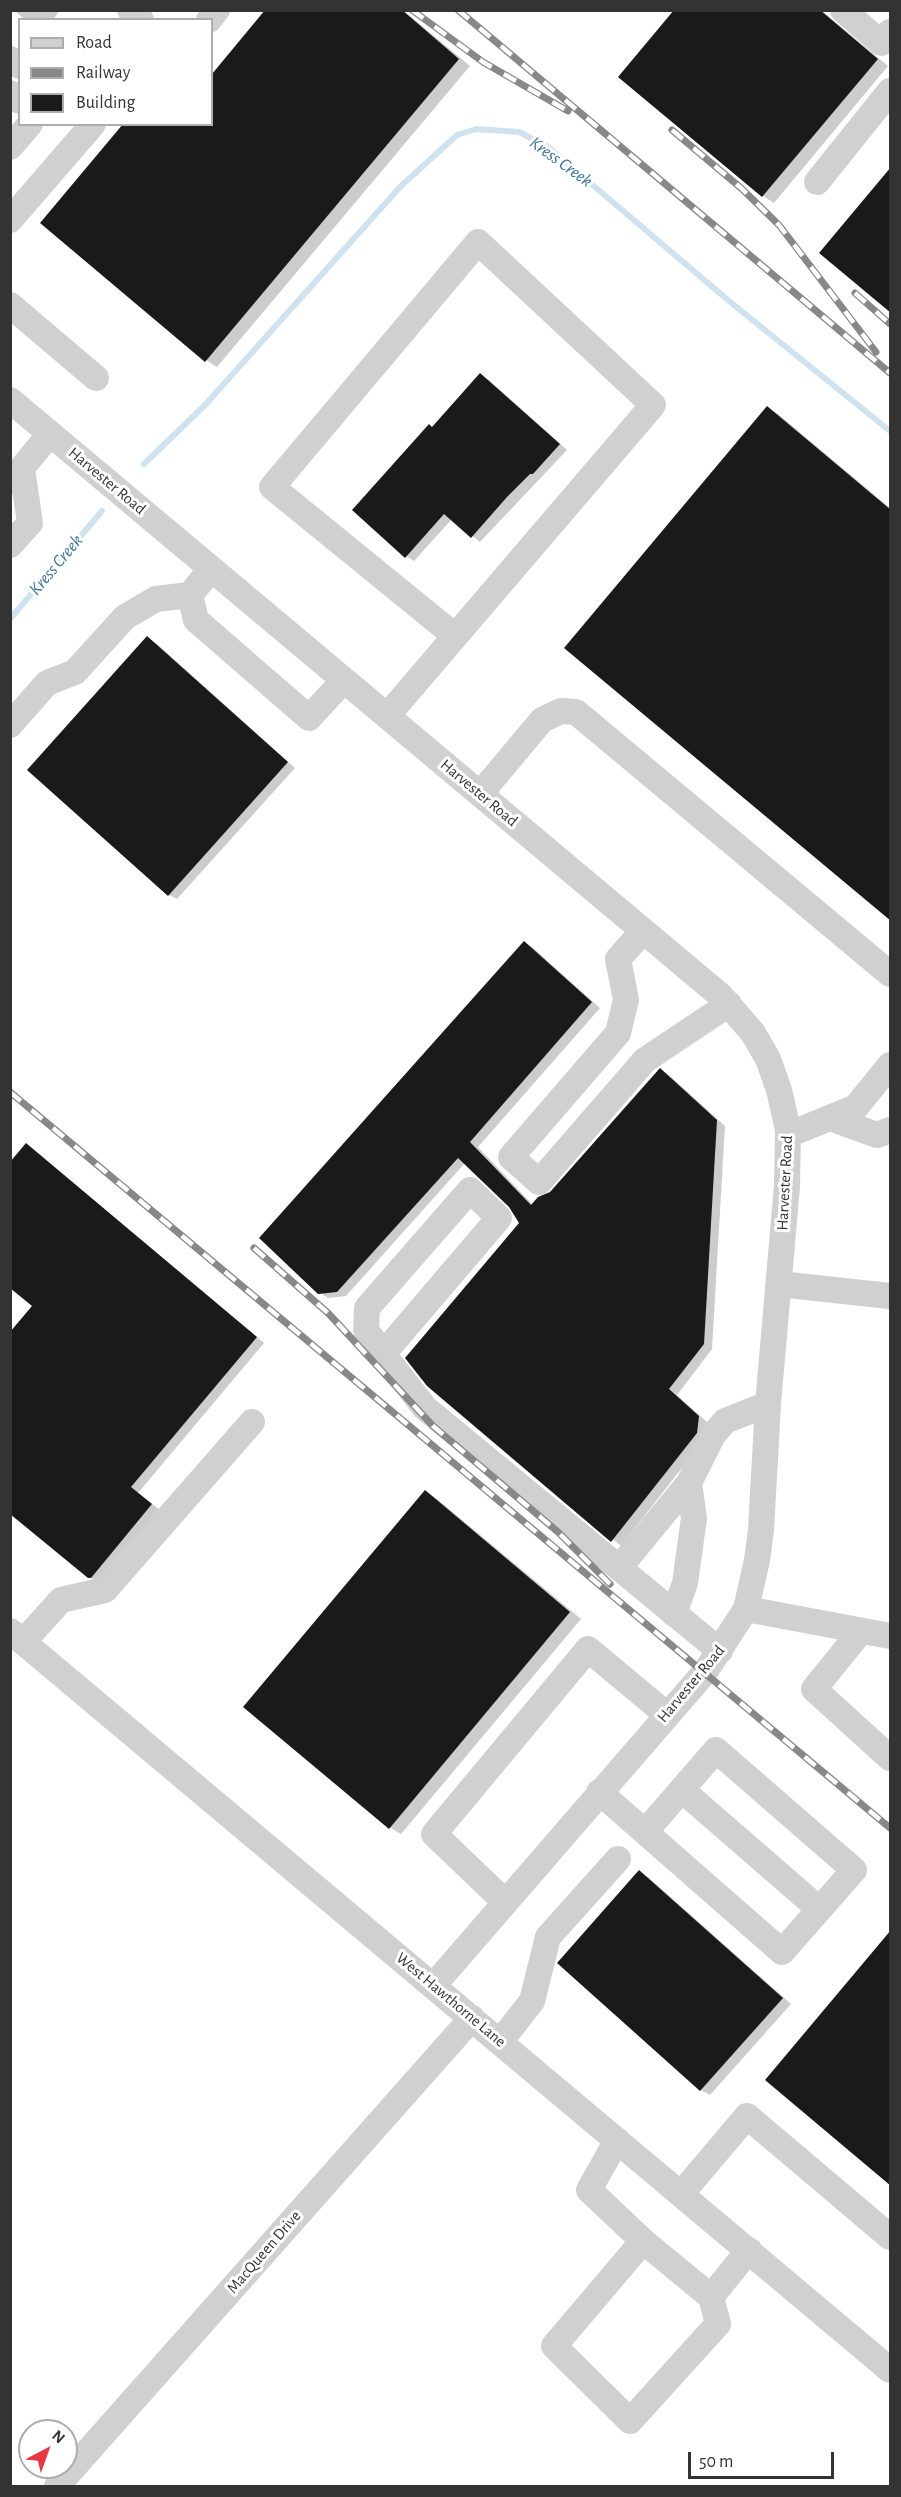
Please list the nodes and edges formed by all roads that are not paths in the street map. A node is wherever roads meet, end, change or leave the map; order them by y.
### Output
1 (843, 10) edge
2 (887, 42) edge
3 (891, 91) edge
4 (28, 126) edge
5 (91, 126) edge
6 (10, 147) edge
7 (817, 182) dead end
8 (10, 220) edge
9 (10, 305) edge
10 (96, 378) dead end
11 (10, 400) edge
12 (50, 434) junction
13 (14, 471) edge
14 (10, 545) edge
15 (211, 568) junction
16 (190, 595) junction
17 (455, 636) junction
18 (344, 680) junction
19 (387, 716) junction
20 (10, 725) edge
21 (480, 794) junction
22 (643, 931) junction
23 (891, 974) edge
24 (729, 1004) junction
25 (618, 1034) junction
26 (645, 1059) junction
27 (891, 1065) edge
28 (830, 1118) junction
29 (891, 1130) edge
30 (788, 1135) junction
31 (779, 1284) junction
32 (891, 1296) edge
33 (383, 1354) junction
34 (768, 1404) junction
35 (252, 1422) dead end
36 (689, 1483) junction
37 (619, 1568) junction
38 (746, 1609) junction
39 (674, 1614) junction
40 (861, 1631) junction
41 (17, 1636) edge
42 (891, 1636) edge
43 (720, 1651) junction
44 (666, 1714) junction
45 (891, 1758) edge
46 (682, 1790) junction
47 (599, 1792) junction
48 (645, 1832) junction
49 (618, 1859) dead end
50 (505, 1902) junction
51 (819, 1909) junction
52 (434, 1985) junction
53 (472, 2018) junction
54 (500, 2042) junction
55 (611, 2150) junction
56 (681, 2194) junction
57 (891, 2237) edge
58 (643, 2241) junction
59 (749, 2250) junction
60 (711, 2298) junction
61 (891, 2370) edge
62 (57, 2487) edge

1 - 2 street
3 - 7 street
4 - 6 street
5 - 8 street
9 - 10 street
11 - 12 street, Harvester Road
12 - 13 street
12 - 15 street, Harvester Road
13 - 14 street
15 - 16 street
15 - 18 street, Harvester Road
16 - 18 street
16 - 20 street
17 - 17 street
17 - 19 street
18 - 19 street, Harvester Road
19 - 21 street, Harvester Road
21 - 22 street, Harvester Road
21 - 23 street
22 - 24 street, Harvester Road
22 - 25 street
24 - 26 street
24 - 30 street, Harvester Road
25 - 26 street
25 - 26 street
27 - 28 street
28 - 29 street
28 - 30 street
30 - 31 street, Harvester Road
31 - 32 street
31 - 34 street, Harvester Road
33 - 33 street
33 - 37 street
34 - 36 street
34 - 38 street, Harvester Road
35 - 41 street
36 - 37 street
36 - 39 street
37 - 39 street
38 - 40 street
38 - 43 street, Harvester Road
39 - 43 street
40 - 42 street
40 - 45 street
41 - 52 street, West Hawthorne Lane
43 - 44 street, Harvester Road
44 - 47 street, Harvester Road
44 - 50 street
46 - 48 street
46 - 51 street
46 - 51 street
47 - 48 street
47 - 50 street, Harvester Road
48 - 51 street
49 - 54 street
50 - 52 street, Harvester Road
52 - 53 street, West Hawthorne Lane
53 - 54 street, West Hawthorne Lane
53 - 62 street, MacQueen Drive
54 - 55 street, West Hawthorne Lane
55 - 56 street, West Hawthorne Lane
55 - 58 street
56 - 57 street
56 - 59 street, West Hawthorne Lane
58 - 60 street
58 - 60 street
59 - 60 street
59 - 61 street, West Hawthorne Lane

